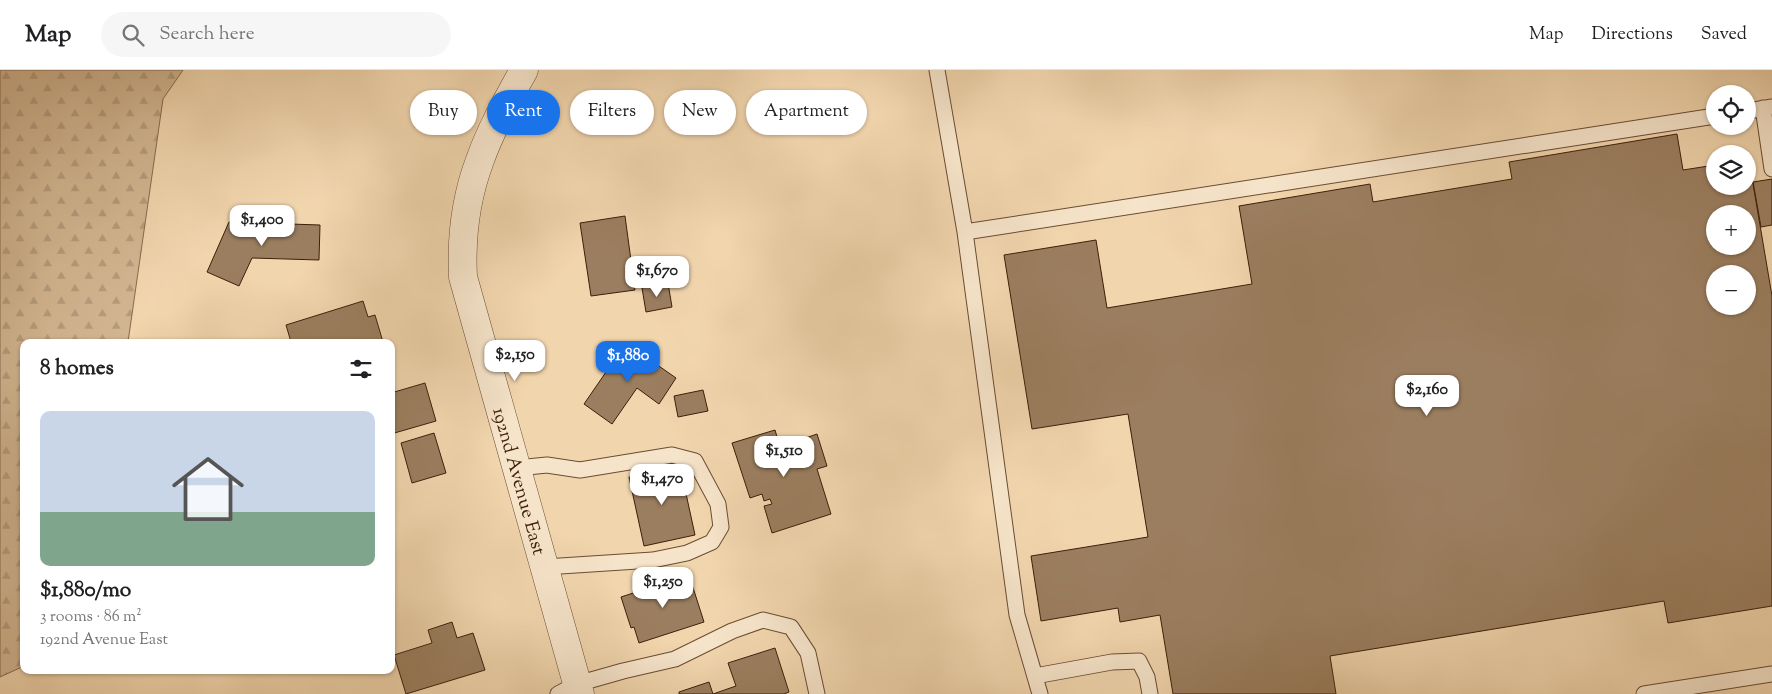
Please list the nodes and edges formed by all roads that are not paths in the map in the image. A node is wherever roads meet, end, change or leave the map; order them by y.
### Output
1 (524, 70) edge
2 (937, 70) edge
3 (1761, 109) edge
4 (1706, 117) edge
5 (1772, 169) edge
6 (965, 232) junction
7 (517, 468) junction
8 (545, 567) junction
9 (1772, 674) edge
10 (1035, 676) junction
11 (572, 691) edge
12 (817, 694) edge
13 (1040, 694) edge
14 (1150, 694) edge
15 (1644, 694) edge

1 - 7 street, 192nd Avenue East
2 - 6 lane
3 - 5 lane
4 - 6 lane
6 - 10 lane
7 - 8 street, 192nd Avenue East
7 - 8 lane
8 - 11 street, 192nd Avenue East
9 - 15 lane
10 - 13 lane
10 - 14 lane
11 - 12 lane

